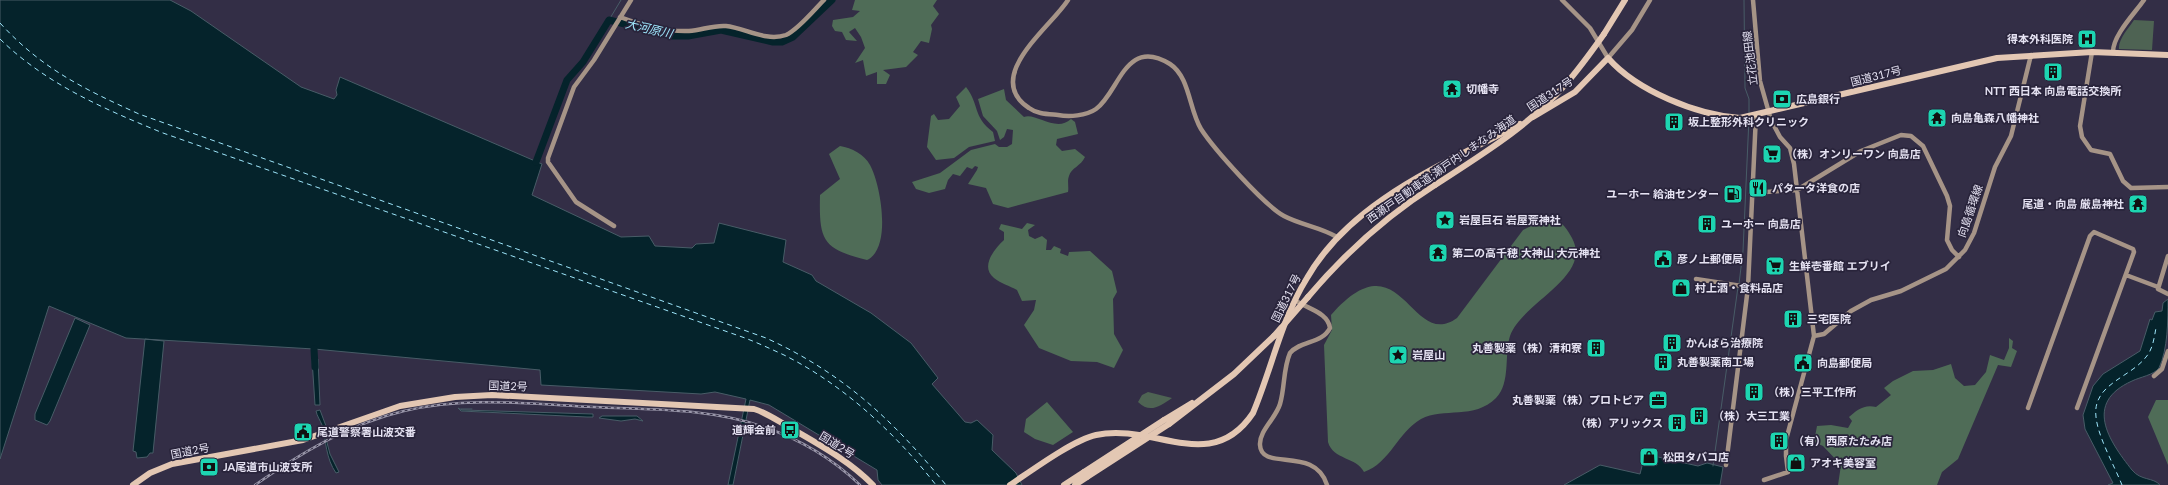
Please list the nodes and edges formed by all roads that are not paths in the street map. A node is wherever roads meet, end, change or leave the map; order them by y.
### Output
1 (631, 0) edge
2 (824, 0) edge
3 (1068, 0) edge
4 (1562, 0) edge
5 (1626, 0) edge
6 (1650, 0) edge
7 (1753, 0) edge
8 (2144, 0) edge
9 (620, 17) junction
10 (2092, 52) junction
11 (2112, 53) junction
12 (2031, 55) junction
13 (2168, 55) edge
14 (1608, 58) junction
15 (1769, 112) junction
16 (1754, 116) junction
17 (2168, 187) edge
18 (1797, 190) junction
19 (1751, 193) junction
20 (614, 226) dead end
21 (1337, 237) junction
22 (2168, 256) edge
23 (1959, 257) junction
24 (2126, 275) junction
25 (1696, 279) dead end
26 (1746, 286) junction
27 (2158, 287) junction
28 (2168, 294) edge
29 (1295, 300) junction
30 (1814, 336) junction
31 (2168, 351) edge
32 (2154, 376) dead end
33 (2028, 408) dead end
34 (2077, 408) dead end
35 (1166, 422) junction
36 (1726, 465) dead end
37 (1764, 480) dead end
38 (134, 485) edge
39 (874, 485) edge
40 (1010, 485) edge
41 (1064, 485) edge
42 (1075, 485) edge
43 (1327, 485) edge

1 - 9 street
2 - 9 street
3 - 21 street
4 - 14 street
5 - 35 highway, 西瀬戸自動車道;瀬戸内しまなみ海道, bridge
6 - 14 street
7 - 15 street, 立花池田線
8 - 11 street
9 - 20 street
10 - 11 highway, 国道317号
10 - 12 highway, 国道317号
10 - 17 street
11 - 13 highway, 国道317号
12 - 15 highway, 国道317号
12 - 23 street, 向島循環線
14 - 16 highway, 国道317号
14 - 21 highway, 国道317号
15 - 16 highway, 国道317号
15 - 18 street
16 - 19 street
18 - 19 street
18 - 23 street
18 - 30 street
19 - 26 street
21 - 29 highway, 国道317号
22 - 27 street
23 - 30 street, 向島循環線
24 - 27 street
24 - 33 street
24 - 34 street
25 - 26 street
26 - 36 street
27 - 28 street
29 - 40 highway, 国道317号
29 - 43 street
30 - 37 street
31 - 32 street
35 - 41 highway, 西瀬戸自動車道;瀬戸内しまなみ海道, bridge
35 - 42 highway, 西瀬戸自動車道;瀬戸内しまなみ海道, bridge
38 - 39 highway, 国道2号

